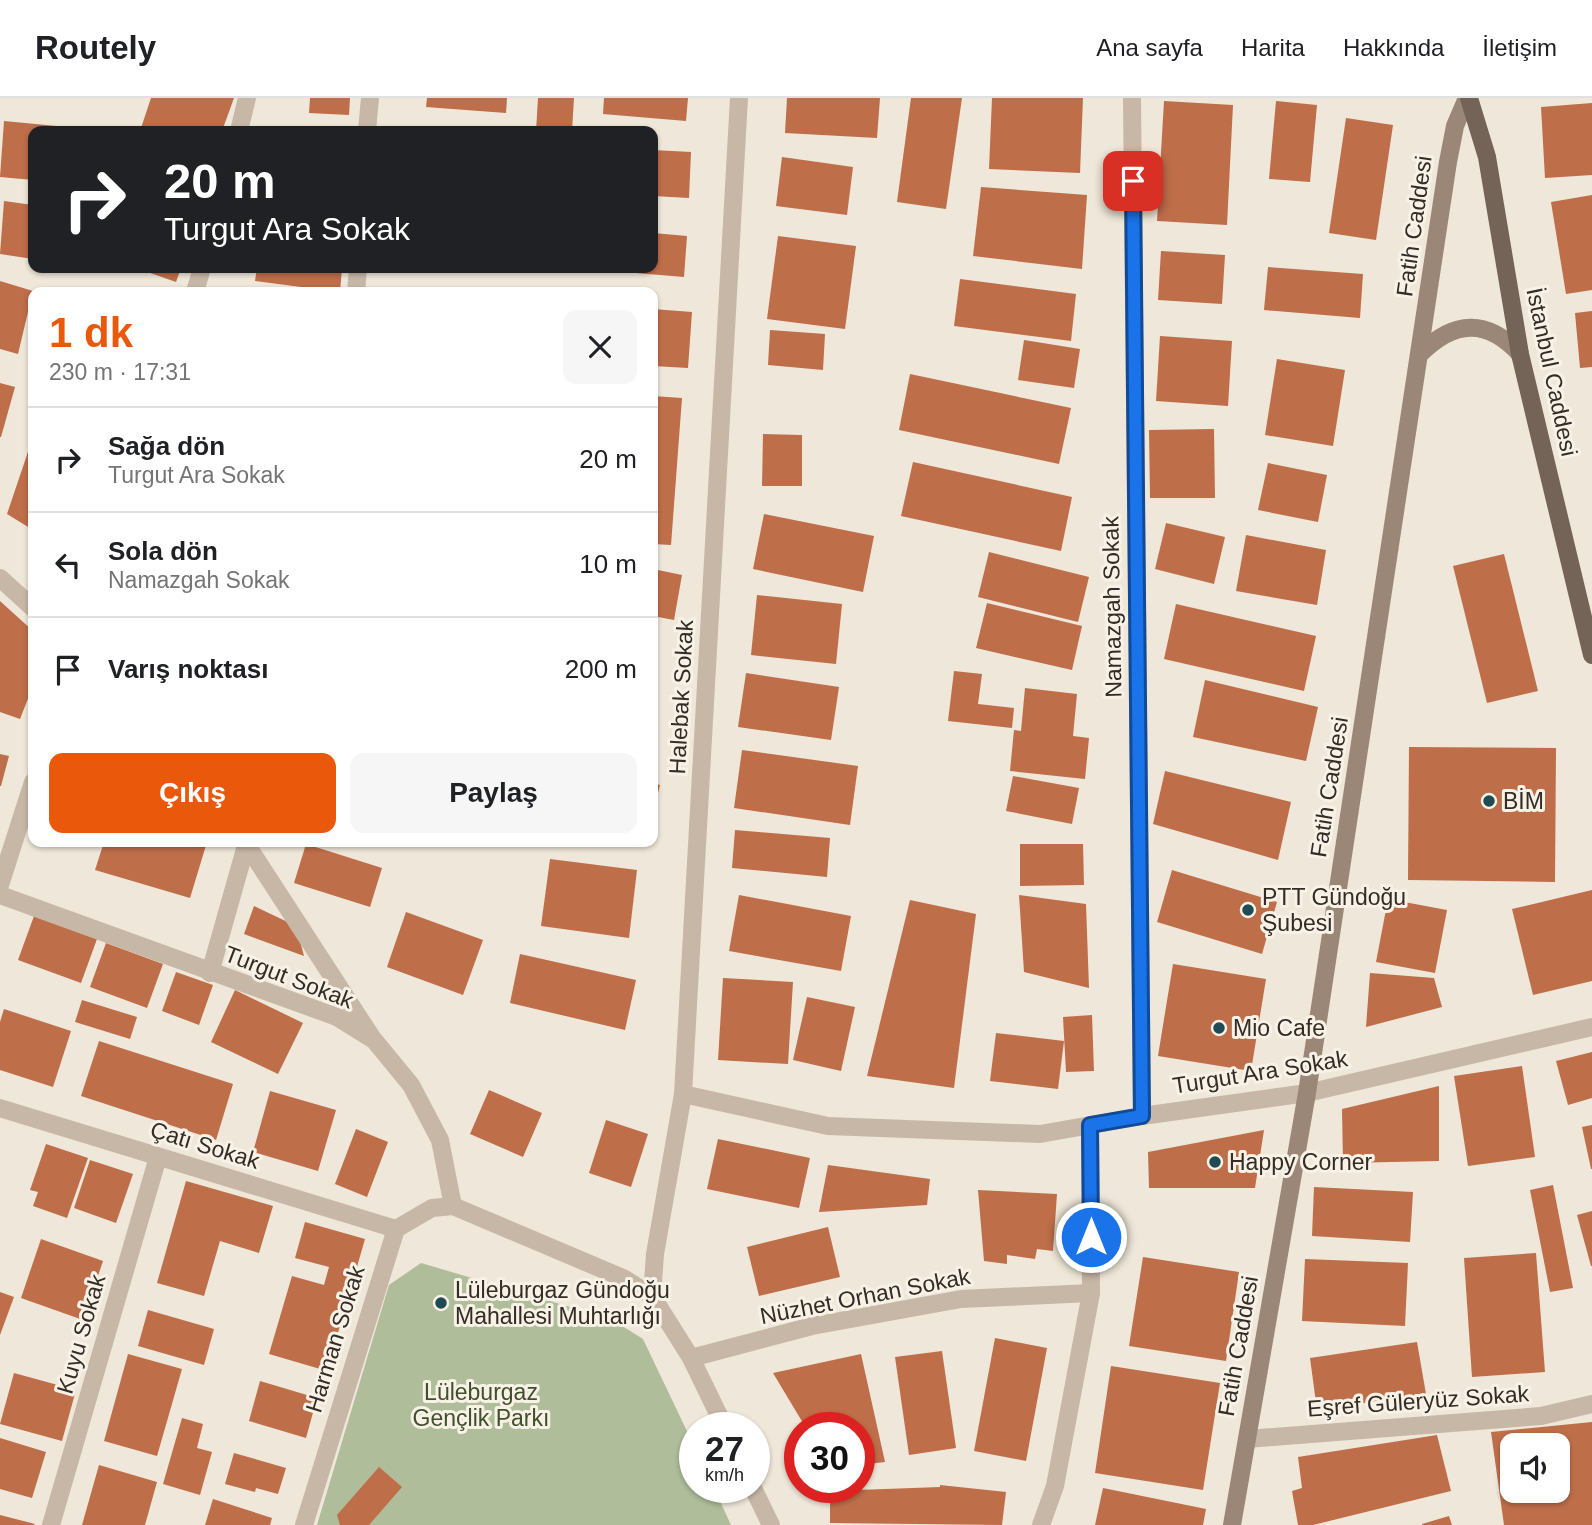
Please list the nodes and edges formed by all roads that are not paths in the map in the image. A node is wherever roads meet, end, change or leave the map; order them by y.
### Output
1 (247, 98) edge
2 (370, 98) edge
3 (739, 98) edge
4 (1132, 98) edge
5 (1468, 98) edge
6 (240, 126) edge
7 (367, 126) edge
8 (1420, 354) junction
9 (1520, 354) junction
10 (0, 578) edge
11 (28, 603) edge
12 (1592, 655) edge
13 (28, 798) edge
14 (245, 847) edge
15 (249, 847) edge
16 (0, 885) edge
17 (0, 895) edge
18 (210, 973) junction
19 (1592, 1027) edge
20 (374, 1040) junction
21 (1307, 1093) junction
22 (682, 1094) junction
23 (0, 1108) edge
24 (1142, 1116) junction
25 (1090, 1125) junction
26 (158, 1157) junction
27 (453, 1206) junction
28 (396, 1229) junction
29 (1091, 1293) junction
30 (652, 1296) junction
31 (691, 1358) junction
32 (1592, 1404) edge
33 (717, 1412) edge
34 (1247, 1439) junction
35 (760, 1503) edge
36 (51, 1525) edge
37 (304, 1525) edge
38 (771, 1525) edge
39 (1041, 1525) edge
40 (1232, 1525) edge

1 - 6 street
2 - 7 street
3 - 22 street, Halebak Sokak
4 - 24 street, Namazgah Sokak
5 - 8 main road, Fatih Caddesi
5 - 9 main road, İstanbul Caddesi
8 - 9 main road
8 - 21 main road, Fatih Caddesi
9 - 12 main road, İstanbul Caddesi
10 - 11 street
13 - 16 street
14 - 18 street
15 - 20 street
17 - 18 street, Turgut Sokak
18 - 20 street, Turgut Sokak
19 - 21 street, Turgut Ara Sokak
20 - 27 street, Turgut Sokak
21 - 24 street, Turgut Ara Sokak
21 - 34 main road, Fatih Caddesi
22 - 25 street, Turgut Ara Sokak
22 - 30 street, Halebak Sokak
23 - 26 street, Çatı Sokak
24 - 25 street, Turgut Ara Sokak
25 - 29 street
26 - 28 street, Çatı Sokak
26 - 36 street, Kuyu Sokak
27 - 28 street
27 - 30 street
28 - 37 street, Harman Sokak
29 - 31 street, Nüzhet Orhan Sokak
29 - 39 street
30 - 31 street
31 - 33 street
32 - 34 street, Eşref Güleryüz Sokak
34 - 40 main road, Fatih Caddesi
35 - 38 street

